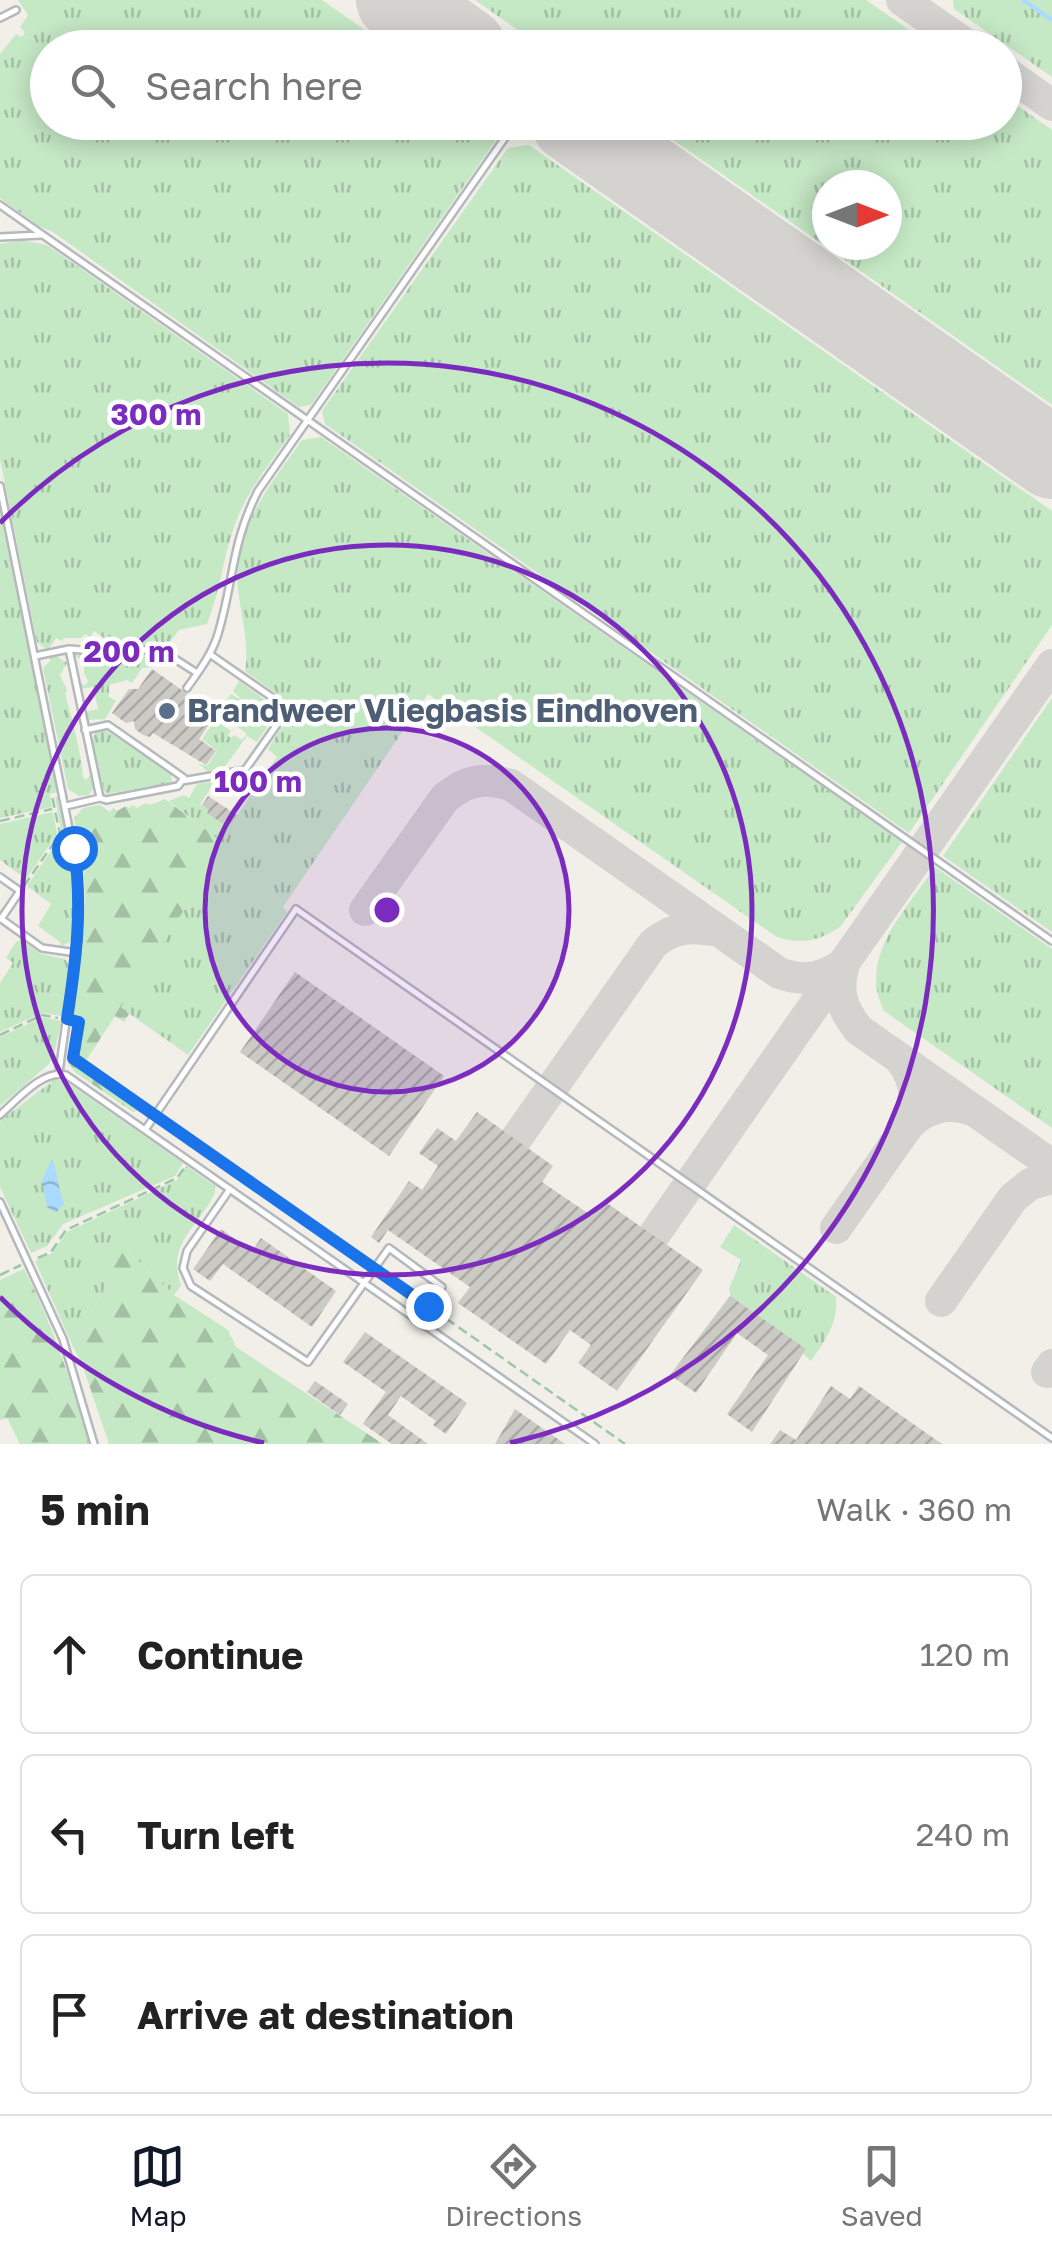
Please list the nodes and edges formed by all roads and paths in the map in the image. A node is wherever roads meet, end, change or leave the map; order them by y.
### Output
1 (16, 10) dead end
2 (0, 18) edge
3 (503, 140) edge
4 (0, 204) edge
5 (44, 235) junction
6 (0, 236) edge
7 (308, 420) junction
8 (0, 486) edge
9 (68, 649) junction
10 (210, 654) junction
11 (35, 656) junction
12 (197, 673) junction
13 (187, 688) dead end
14 (85, 730) junction
15 (182, 781) junction
16 (64, 794) junction
17 (100, 798) junction
18 (66, 806) junction
19 (54, 809) junction
20 (0, 821) edge
21 (0, 877) edge
22 (20, 891) junction
23 (0, 919) edge
24 (1052, 941) edge
25 (77, 953) junction
26 (67, 1019) junction
27 (0, 1035) edge
28 (59, 1072) junction
29 (0, 1115) edge
30 (155, 1115) junction
31 (145, 1130) junction
32 (189, 1160) junction
33 (230, 1189) junction
34 (0, 1202) edge
35 (28, 1262) junction
36 (374, 1268) junction
37 (0, 1275) edge
38 (364, 1282) junction
39 (428, 1306) junction
40 (417, 1320) junction
41 (1052, 1438) edge
42 (94, 1444) edge
43 (595, 1444) edge
44 (626, 1444) edge

1 - 2 lane
3 - 7 lane
4 - 5 lane
5 - 6 lane
5 - 7 lane
7 - 10 lane
7 - 24 lane
8 - 11 lane
9 - 11 lane
9 - 12 lane
9 - 14 lane
10 - 12 lane
10 - 15 lane
11 - 16 lane
12 - 13 lane
14 - 15 lane
14 - 17 lane
15 - 17 lane
16 - 18 lane
16 - 19 path
17 - 18 lane
18 - 25 lane
19 - 20 path
19 - 22 path
21 - 22 lane
22 - 23 lane
23 - 25 lane
25 - 26 lane
26 - 27 path
26 - 28 lane
26 - 30 path
28 - 29 lane
28 - 31 lane
30 - 31 lane
30 - 36 path
30 - 41 lane
31 - 32 lane
32 - 33 lane
32 - 35 path
33 - 38 lane
33 - 38 lane
34 - 35 lane
35 - 37 path
35 - 42 lane
36 - 38 lane
36 - 39 path
36 - 39 lane
38 - 40 lane
39 - 40 lane
39 - 44 path
40 - 43 lane

